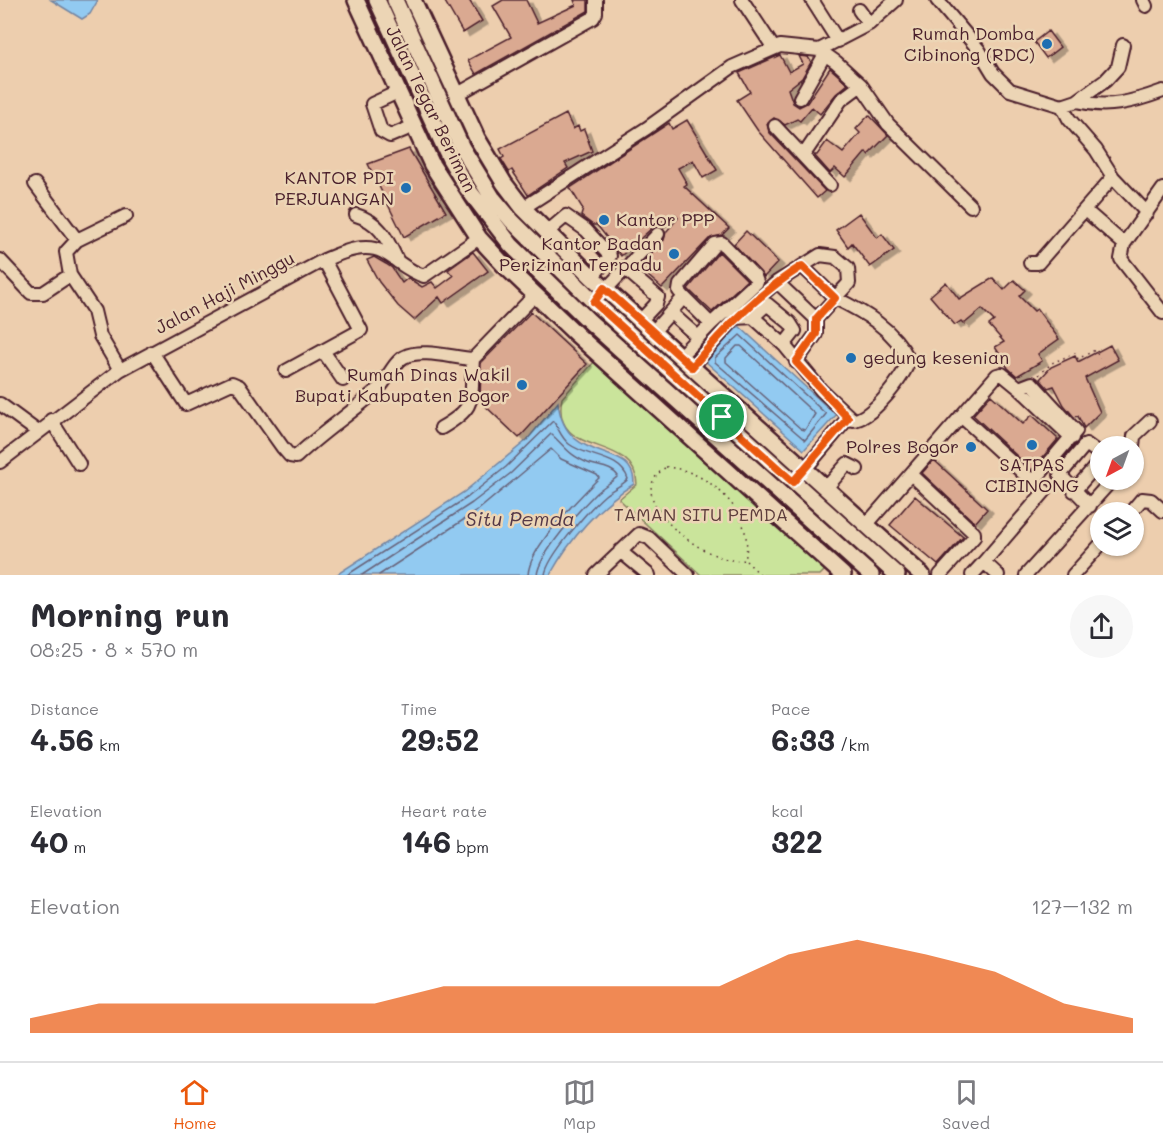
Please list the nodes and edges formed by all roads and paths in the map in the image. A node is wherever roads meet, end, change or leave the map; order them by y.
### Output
1 (357, 0) edge
2 (377, 0) edge
3 (395, 0) edge
4 (413, 0) edge
5 (596, 0) edge
6 (742, 0) edge
7 (812, 0) edge
8 (896, 0) edge
9 (937, 0) edge
10 (859, 10) dead end
11 (869, 24) junction
12 (838, 41) junction
13 (1123, 45) dead end
14 (773, 47) junction
15 (822, 52) junction
16 (861, 85) junction
17 (398, 92) junction
18 (1163, 92) edge
19 (456, 95) junction
20 (800, 98) dead end
21 (1077, 101) junction
22 (1062, 106) junction
23 (414, 126) junction
24 (775, 126) dead end
25 (803, 156) junction
26 (1113, 177) junction
27 (35, 184) dead end
28 (830, 185) dead end
29 (1163, 189) edge
30 (971, 206) dead end
31 (523, 208) junction
32 (1086, 210) junction
33 (1147, 213) junction
34 (356, 215) dead end
35 (126, 216) dead end
36 (546, 233) junction
37 (658, 234) dead end
38 (479, 238) junction
39 (77, 240) junction
40 (1124, 244) junction
41 (0, 260) edge
42 (324, 260) junction
43 (398, 263) junction
44 (1030, 263) dead end
45 (802, 266) junction
46 (624, 268) junction
47 (70, 275) junction
48 (592, 277) junction
49 (777, 282) junction
50 (604, 288) junction
51 (535, 296) junction
52 (684, 297) junction
53 (835, 298) junction
54 (594, 302) junction
55 (671, 313) junction
56 (1163, 314) edge
57 (753, 317) junction
58 (735, 318) junction
59 (816, 319) junction
60 (589, 321) junction
61 (640, 321) junction
62 (711, 324) junction
63 (653, 332) junction
64 (576, 334) junction
65 (698, 337) junction
66 (784, 345) junction
67 (323, 351) junction
68 (152, 352) junction
69 (680, 356) junction
70 (1100, 358) dead end
71 (473, 359) junction
72 (796, 362) junction
73 (692, 367) junction
74 (120, 370) junction
75 (286, 372) dead end
76 (343, 380) dead end
77 (1032, 383) junction
78 (1019, 388) junction
79 (0, 404) edge
80 (961, 416) junction
81 (722, 417) junction
82 (848, 418) junction
83 (51, 420) junction
84 (1150, 421) dead end
85 (441, 428) dead end
86 (710, 430) junction
87 (38, 432) junction
88 (1134, 436) edge
89 (1072, 438) junction
90 (1090, 447) edge
91 (0, 462) edge
92 (79, 464) dead end
93 (805, 469) junction
94 (857, 469) dead end
95 (1090, 473) edge
96 (911, 474) junction
97 (793, 482) junction
98 (826, 488) junction
99 (1104, 490) edge
100 (1045, 491) dead end
101 (1074, 491) junction
102 (1093, 502) edge
103 (1139, 502) edge
104 (1090, 506) joint
105 (1163, 511) edge
106 (867, 524) junction
107 (620, 551) junction
108 (1090, 556) edge
109 (745, 560) junction
110 (984, 562) junction
111 (641, 572) edge
112 (840, 574) edge
113 (597, 575) edge
114 (688, 575) edge
115 (761, 575) edge
116 (871, 575) edge
117 (897, 575) edge
118 (922, 575) edge
119 (940, 575) edge
120 (972, 575) edge
121 (998, 575) edge
122 (1026, 575) edge
123 (1073, 575) edge

1 - 17 main road, Jalan Tegar Beriman
2 - 60 main road, Jalan Tegar Beriman
3 - 54 main road, Jalan Tegar Beriman
4 - 19 main road, Jalan Tegar Beriman
5 - 19 street
6 - 14 street
7 - 12 street
8 - 11 street
9 - 22 street
10 - 11 street
11 - 12 street
12 - 15 street
13 - 21 street
14 - 15 street
14 - 31 street
15 - 16 street
15 - 20 street
16 - 25 street
16 - 30 street
17 - 23 main road, Jalan Tegar Beriman
17 - 23 street
18 - 21 street
19 - 31 main road, Jalan Tegar Beriman
21 - 22 street
22 - 26 street
23 - 38 main road, Jalan Tegar Beriman
24 - 25 street
25 - 28 street
26 - 32 street
26 - 33 street
27 - 39 street
29 - 33 street
31 - 36 main road, Jalan Tegar Beriman
32 - 40 street
32 - 44 street
33 - 40 street
34 - 43 street
35 - 39 street
36 - 48 main road, Jalan Tegar Beriman
36 - 48 street
37 - 46 street
38 - 43 street, Jalan Haji Minggu
38 - 51 main road, Jalan Tegar Beriman
39 - 47 street
40 - 56 street
41 - 47 street
42 - 43 street, Jalan Haji Minggu
42 - 67 street
42 - 68 street, Jalan Haji Minggu
45 - 49 street
45 - 53 street
45 - 53 street
46 - 50 street
46 - 61 street
47 - 74 street
48 - 50 main road, Jalan Tegar Beriman
49 - 58 street
49 - 59 street
50 - 54 street
50 - 61 main road, Jalan Tegar Beriman
51 - 64 main road, Jalan Tegar Beriman
51 - 71 street
52 - 55 street
52 - 62 street
52 - 62 street
53 - 59 street
53 - 82 street
54 - 81 main road, Jalan Tegar Beriman
55 - 63 street
55 - 65 street
57 - 58 street
57 - 66 street
57 - 66 street
58 - 73 street
59 - 72 street
60 - 64 main road
60 - 86 main road, Jalan Tegar Beriman
61 - 63 main road, Jalan Tegar Beriman
62 - 65 street
63 - 69 main road, Jalan Tegar Beriman
64 - 112 main road, Jalan Tegar Beriman
65 - 69 street
66 - 72 street
67 - 75 street
67 - 76 street
68 - 71 street
68 - 74 street, Jalan Haji Minggu
69 - 73 main road, Jalan Tegar Beriman
70 - 77 path
71 - 85 street
72 - 82 street
73 - 93 main road, Jalan Tegar Beriman
74 - 83 street, Jalan Haji Minggu
77 - 78 street
77 - 89 street
78 - 80 street
78 - 89 street
79 - 87 street
80 - 89 street
80 - 96 street
81 - 86 main road
81 - 97 main road, Jalan Tegar Beriman
82 - 93 street
83 - 87 street, Jalan Haji Minggu
83 - 92 street
84 - 88 street
86 - 116 main road, Jalan Tegar Beriman
87 - 91 street, Jalan Haji Minggu
90 - 101 street
93 - 97 main road
93 - 98 main road, Jalan Tegar Beriman
94 - 98 street
95 - 101 street
96 - 106 street
96 - 119 street
97 - 117 main road, Jalan Tegar Beriman
98 - 106 main road, Jalan Tegar Beriman
99 - 102 street
100 - 110 street
101 - 104 street
103 - 105 street
104 - 122 street
106 - 118 main road, Jalan Tegar Beriman
107 - 111 street
107 - 113 street
107 - 114 street
108 - 123 street
109 - 109 path
109 - 115 path
110 - 120 street
110 - 121 street

